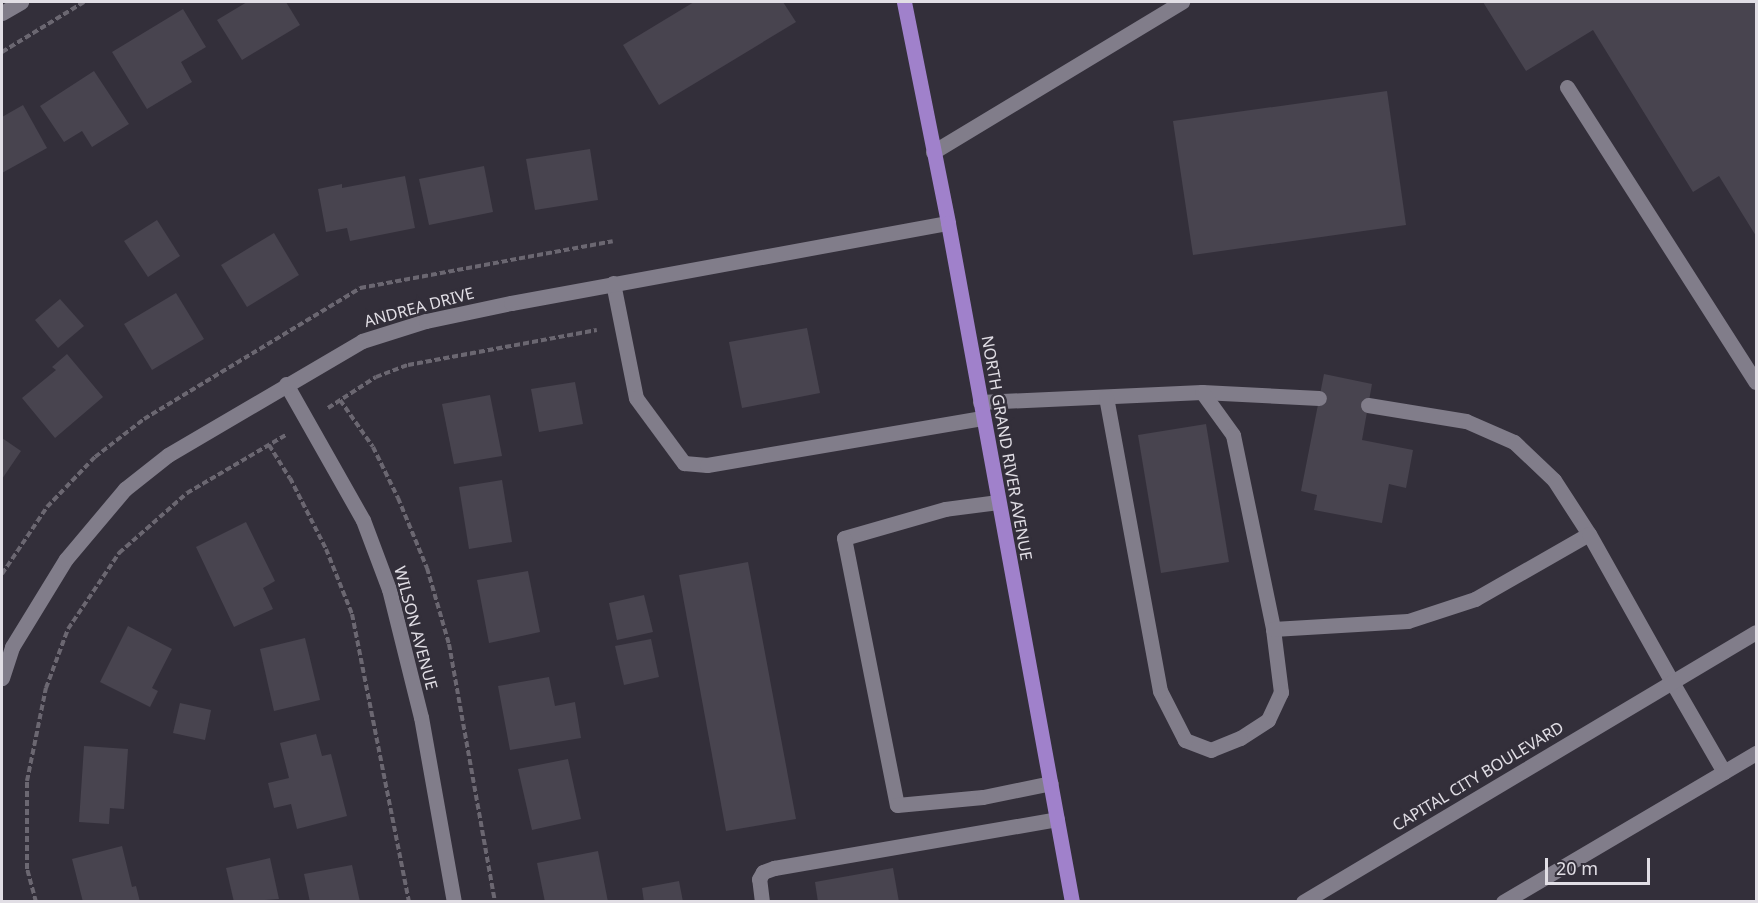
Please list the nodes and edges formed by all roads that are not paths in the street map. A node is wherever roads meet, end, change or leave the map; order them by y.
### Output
1 (21, 2) edge
2 (904, 2) edge
3 (1182, 2) edge
4 (2, 13) edge
5 (1567, 87) dead end
6 (933, 152) junction
7 (948, 223) junction
8 (613, 283) junction
9 (1756, 382) edge
10 (286, 384) junction
11 (1202, 392) junction
12 (1106, 398) junction
13 (1319, 398) dead end
14 (980, 402) junction
15 (1368, 405) dead end
16 (982, 418) junction
17 (998, 502) junction
18 (1589, 534) junction
19 (1273, 629) junction
20 (1756, 632) edge
21 (2, 678) edge
22 (1672, 682) junction
23 (1756, 753) edge
24 (1724, 772) junction
25 (1050, 783) junction
26 (1057, 819) junction
27 (454, 902) edge
28 (762, 902) edge
29 (1072, 902) edge
30 (1303, 902) edge
31 (1503, 902) edge

1 - 4 street
2 - 6 main road, NORTH GRAND RIVER AVENUE
3 - 6 street
5 - 9 street
6 - 7 main road, NORTH GRAND RIVER AVENUE
7 - 8 street, ANDREA DRIVE
7 - 14 main road, NORTH GRAND RIVER AVENUE
8 - 10 street, ANDREA DRIVE
8 - 16 street
10 - 21 street, ANDREA DRIVE
10 - 27 street, WILSON AVENUE
11 - 12 street
11 - 13 street
11 - 19 street
12 - 14 street
12 - 19 street
14 - 16 main road, NORTH GRAND RIVER AVENUE
15 - 18 street
16 - 17 main road, NORTH GRAND RIVER AVENUE
17 - 25 main road, NORTH GRAND RIVER AVENUE
17 - 25 street
18 - 19 street
18 - 22 street
20 - 22 street, CAPITAL CITY BOULEVARD
22 - 24 street
22 - 30 street, CAPITAL CITY BOULEVARD
23 - 24 street
24 - 31 street
25 - 26 main road, NORTH GRAND RIVER AVENUE
26 - 28 street
26 - 29 main road, NORTH GRAND RIVER AVENUE

